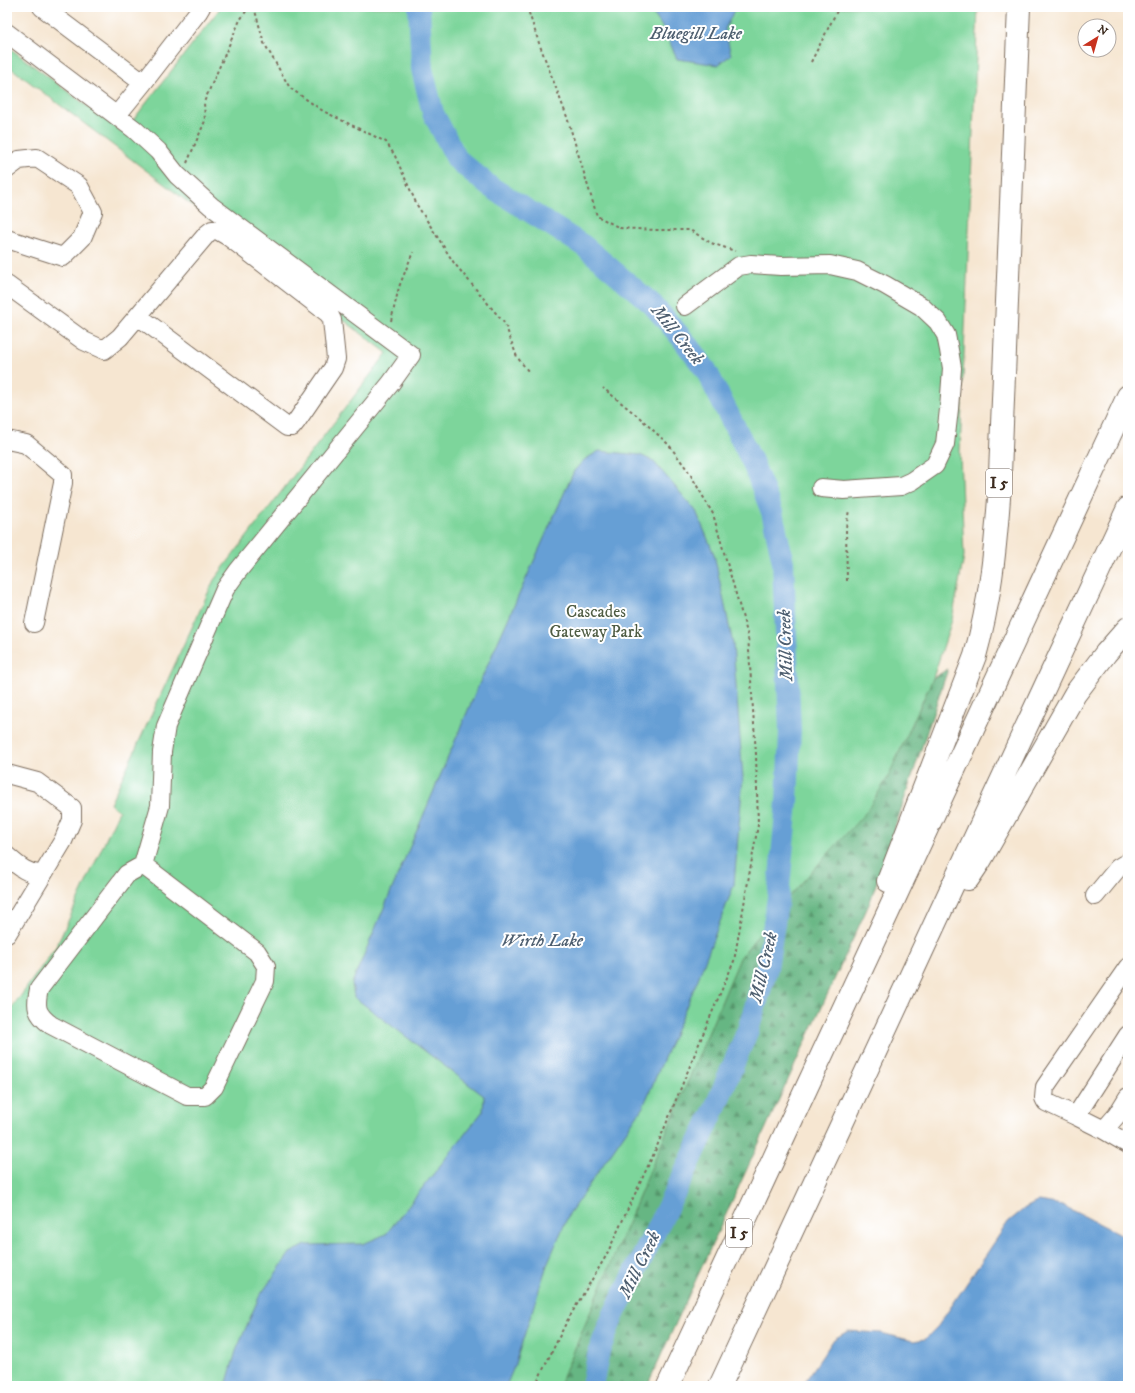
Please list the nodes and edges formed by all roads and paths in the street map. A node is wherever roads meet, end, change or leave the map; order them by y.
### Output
1 (42, 7) edge
2 (201, 7) edge
3 (248, 7) edge
4 (254, 7) edge
5 (527, 7) edge
6 (839, 7) edge
7 (1019, 7) edge
8 (7, 33) edge
9 (811, 62) dead end
10 (143, 83) junction
11 (117, 115) junction
12 (7, 169) edge
13 (177, 175) junction
14 (7, 239) edge
15 (413, 252) dead end
16 (740, 252) dead end
17 (7, 285) edge
18 (685, 306) dead end
19 (138, 316) junction
20 (386, 336) junction
21 (528, 371) dead end
22 (603, 388) dead end
23 (1128, 396) edge
24 (7, 440) edge
25 (821, 488) dead end
26 (1128, 508) edge
27 (849, 510) dead end
28 (847, 581) dead end
29 (34, 623) dead end
30 (1128, 628) edge
31 (7, 774) edge
32 (7, 856) edge
33 (1128, 862) edge
34 (143, 865) junction
35 (44, 873) junction
36 (1095, 896) dead end
37 (7, 934) edge
38 (875, 941) junction
39 (924, 948) junction
40 (1128, 967) edge
41 (1128, 1035) edge
42 (1128, 1097) edge
43 (1076, 1116) junction
44 (1104, 1130) junction
45 (1128, 1144) edge
46 (535, 1386) edge
47 (668, 1386) edge
48 (720, 1386) edge

1 - 10 street
2 - 10 street
3 - 13 path
4 - 21 path
5 - 16 path
6 - 9 path
7 - 38 highway, I 5
8 - 11 street
10 - 11 street
11 - 13 street
12 - 14 street
13 - 20 street
15 - 20 path
17 - 19 street
18 - 25 street
19 - 19 street
20 - 34 street
22 - 46 path
23 - 38 highway, I 5
24 - 29 street
26 - 39 highway
27 - 28 path
30 - 39 highway
31 - 35 street
32 - 35 street
33 - 36 street
34 - 34 street
35 - 37 street
38 - 47 highway, I 5
39 - 48 highway
40 - 43 street
41 - 43 street
42 - 44 street
43 - 44 street
44 - 45 street

